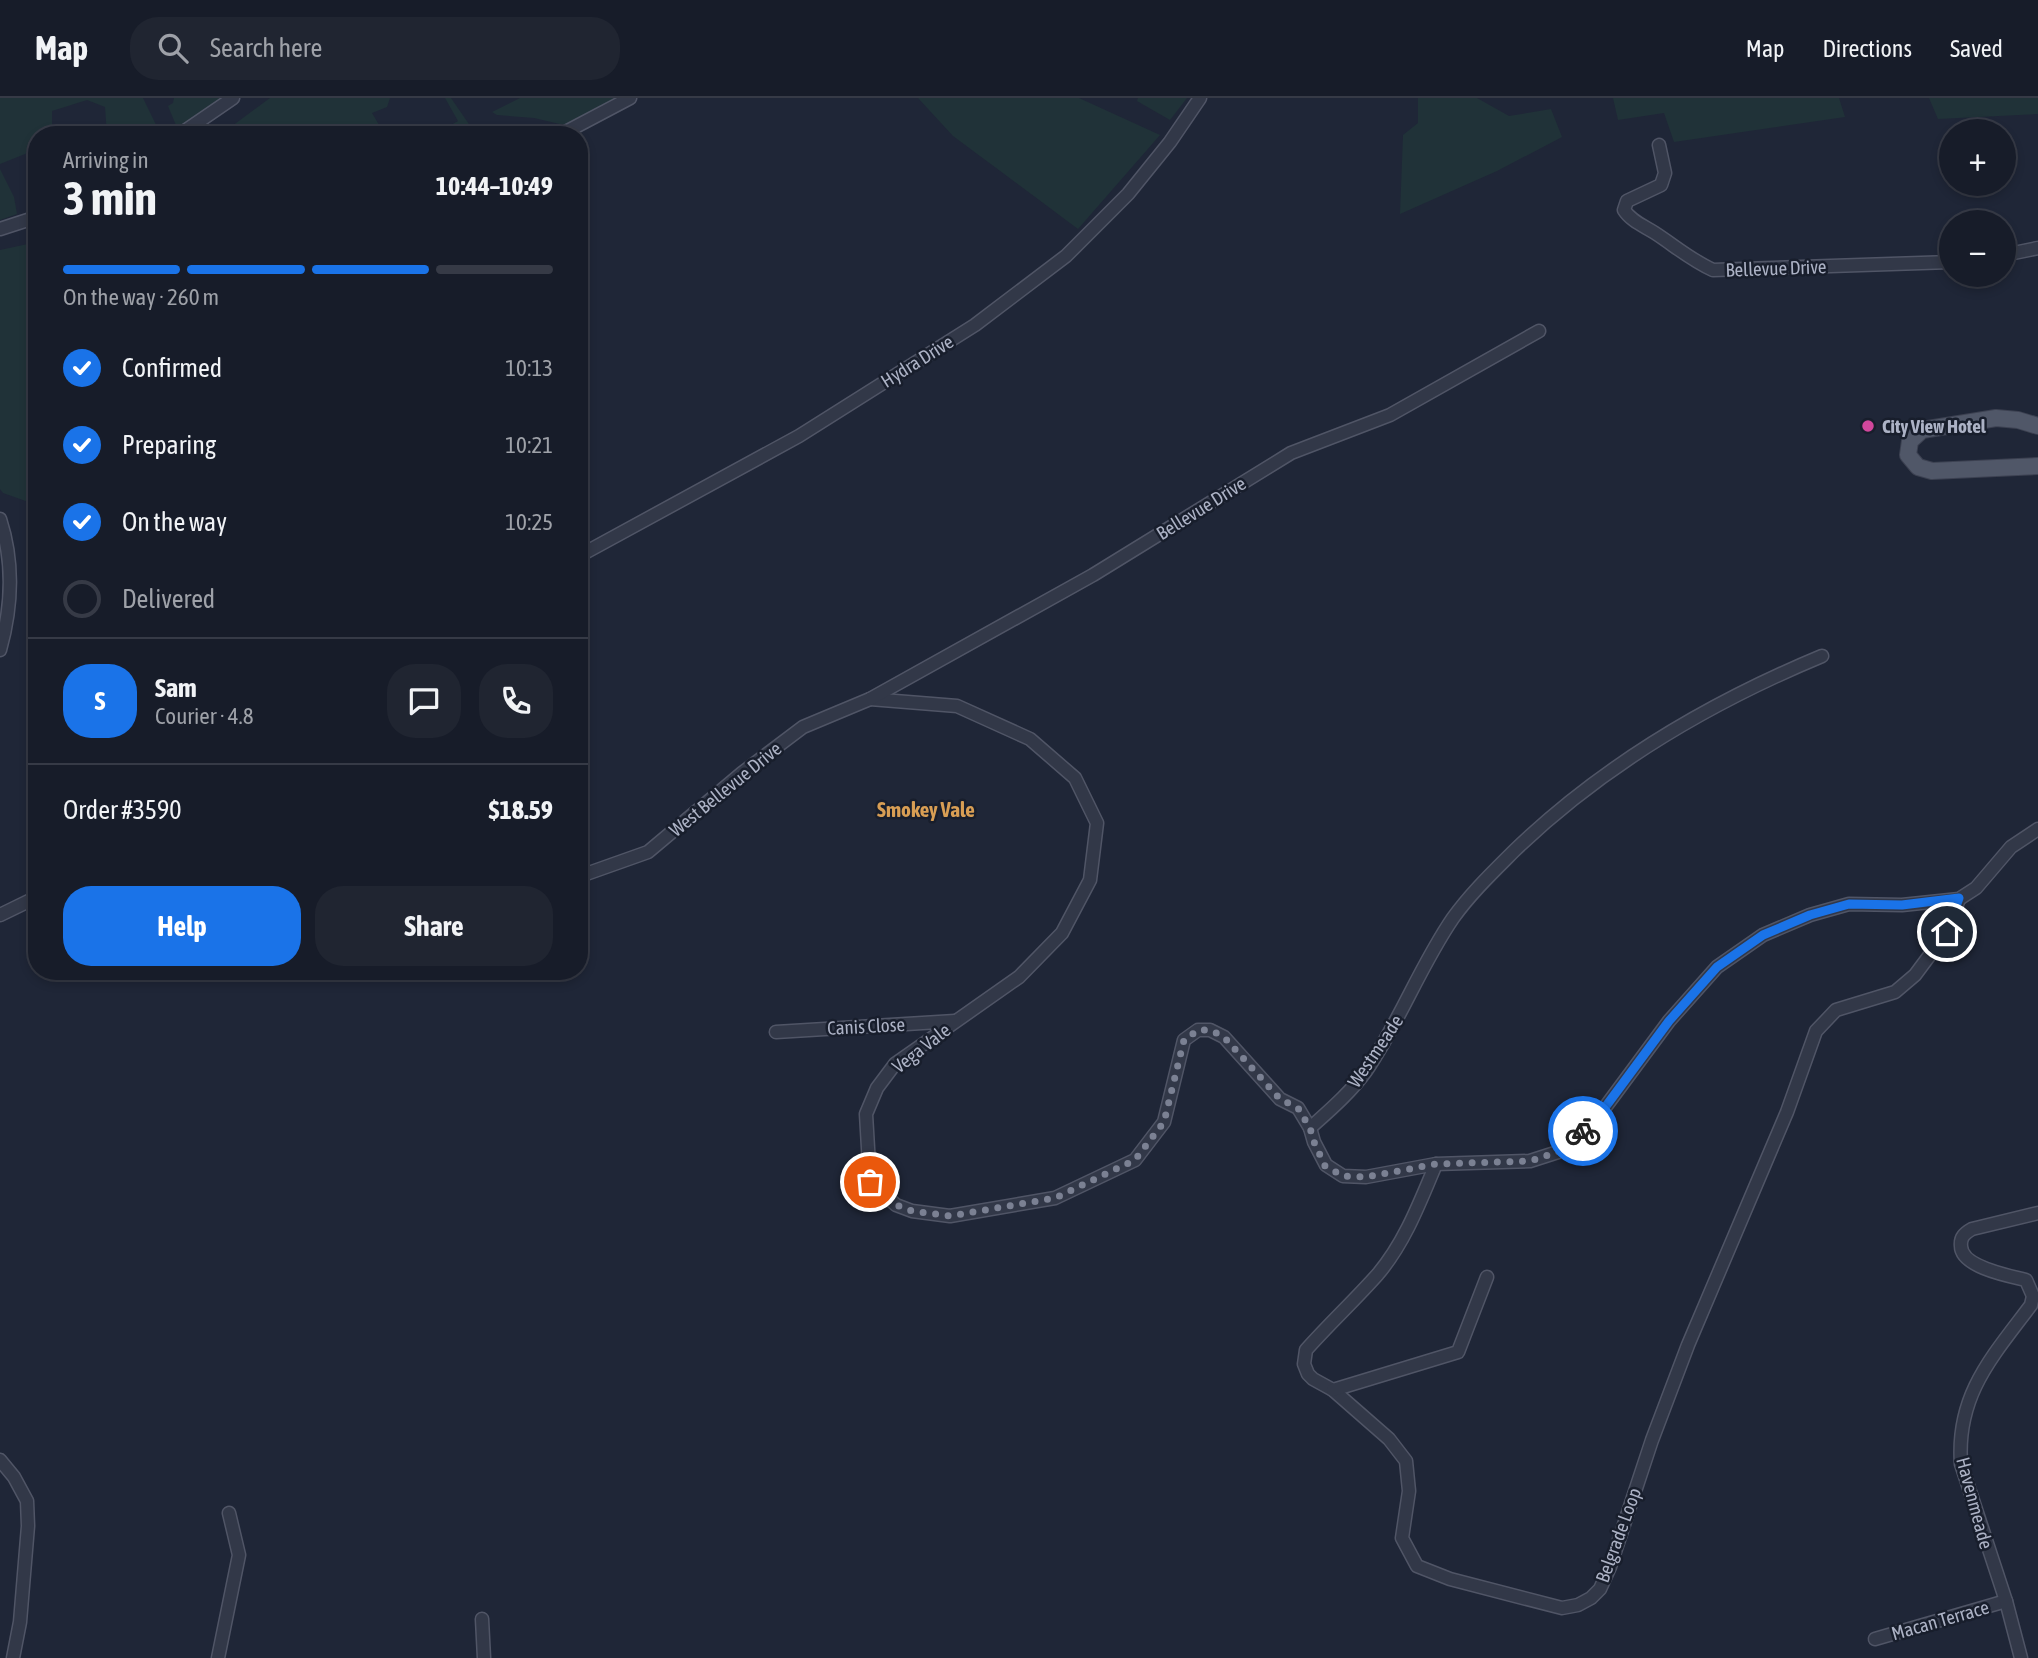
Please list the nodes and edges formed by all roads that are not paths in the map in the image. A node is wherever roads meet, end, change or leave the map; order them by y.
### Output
1 (233, 98) edge
2 (630, 98) edge
3 (1200, 98) edge
4 (192, 126) edge
5 (577, 126) edge
6 (1659, 145) dead end
7 (28, 220) edge
8 (0, 229) edge
9 (2038, 248) edge
10 (2016, 253) edge
11 (1939, 262) edge
12 (1539, 331) dead end
13 (2038, 426) edge
14 (2038, 466) edge
15 (0, 519) edge
16 (588, 551) edge
17 (0, 650) edge
18 (1822, 656) dead end
19 (870, 699) junction
20 (2038, 829) edge
21 (588, 873) edge
22 (1959, 898) junction
23 (28, 901) edge
24 (0, 915) edge
25 (956, 1021) junction
26 (776, 1032) dead end
27 (1310, 1128) junction
28 (1436, 1164) junction
29 (2038, 1213) edge
30 (1487, 1277) dead end
31 (1333, 1391) junction
32 (0, 1460) edge
33 (229, 1513) dead end
34 (2006, 1601) junction
35 (482, 1619) dead end
36 (1875, 1639) dead end
37 (13, 1658) edge
38 (218, 1658) edge
39 (484, 1658) edge
40 (2021, 1658) edge

1 - 4 street
2 - 5 street
3 - 16 street, Hydra Drive
6 - 11 street, Bellevue Drive
7 - 8 street
9 - 10 street
12 - 19 street, Bellevue Drive
13 - 14 main road
15 - 17 street
18 - 27 street, Westmeade
19 - 21 street, West Bellevue Drive
19 - 25 street, Vega Vale
20 - 22 street
22 - 28 street
22 - 31 street, Belgrade Loop
23 - 24 street
25 - 26 street, Canis Close
25 - 27 street, Vega Vale
27 - 28 street
28 - 31 street, Belgrade Loop
29 - 34 street, Havenmeade
30 - 31 street
32 - 37 street
33 - 38 street
34 - 36 street, Macan Terrace
34 - 40 street, Havenmeade
35 - 39 street

